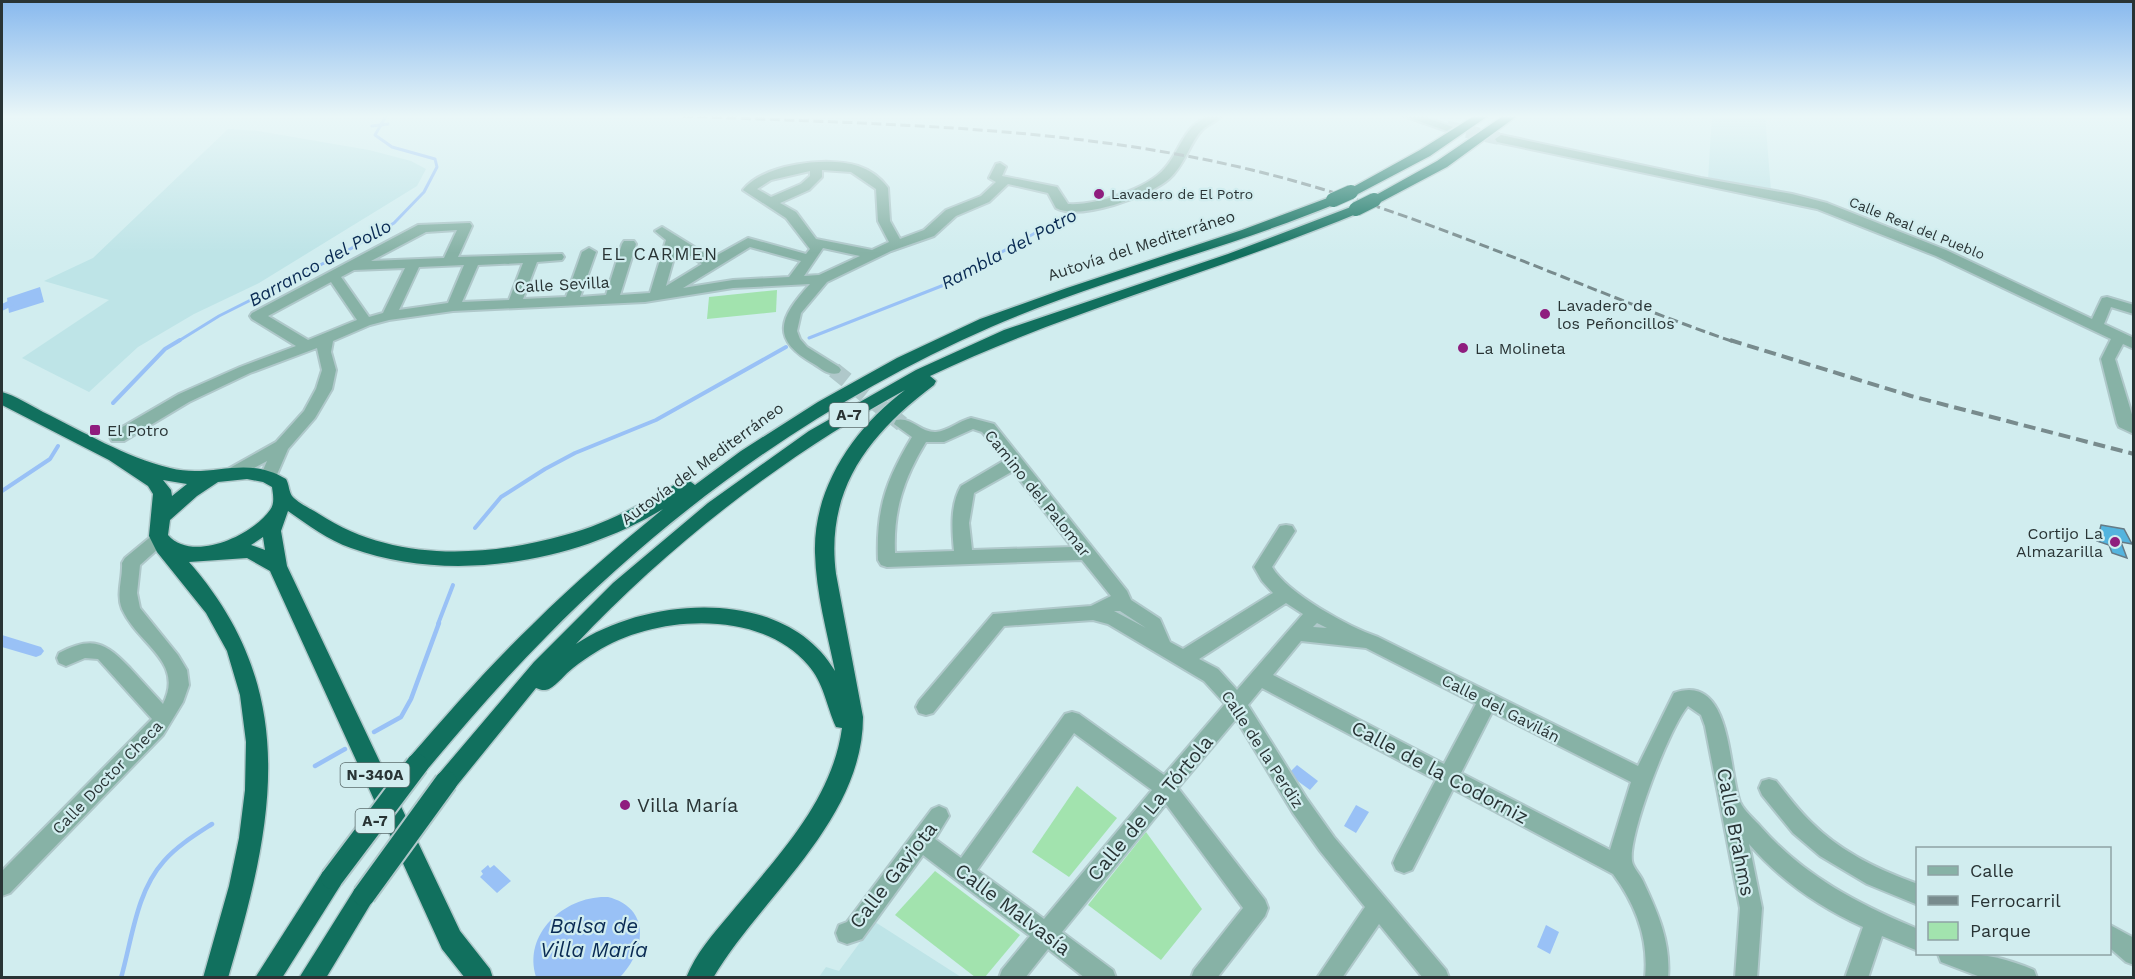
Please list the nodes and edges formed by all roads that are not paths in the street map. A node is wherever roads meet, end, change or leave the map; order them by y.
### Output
1 (1176, 162) edge
2 (1412, 162) edge
3 (1445, 162) edge
4 (1611, 162) edge
5 (816, 167) junction
6 (1000, 167) dead end
7 (1006, 180) junction
8 (1353, 200) junction
9 (771, 202) junction
10 (812, 242) junction
11 (629, 244) dead end
12 (897, 244) junction
13 (589, 252) dead end
14 (872, 255) junction
15 (557, 257) dead end
16 (531, 259) junction
17 (809, 259) junction
18 (472, 262) junction
19 (449, 263) junction
20 (710, 263) junction
21 (414, 264) junction
22 (352, 266) junction
23 (333, 275) junction
24 (822, 279) junction
25 (794, 280) junction
26 (660, 295) junction
27 (612, 299) junction
28 (572, 301) junction
29 (514, 304) junction
30 (453, 308) junction
31 (2133, 310) edge
32 (389, 316) junction
33 (365, 322) junction
34 (2097, 326) junction
35 (2119, 337) junction
36 (326, 338) junction
37 (2133, 344) edge
38 (307, 346) junction
39 (976, 347) junction
40 (834, 370) tunnel mouth
41 (2, 398) edge
42 (902, 424) tunnel mouth
43 (2133, 429) edge
44 (921, 436) junction
45 (118, 437) dead end
46 (764, 442) junction
47 (281, 446) junction
48 (119, 457) junction
49 (1016, 462) junction
50 (233, 473) junction
51 (269, 475) junction
52 (279, 507) junction
53 (162, 517) junction
54 (1286, 531) dead end
55 (162, 543) junction
56 (222, 551) junction
57 (1086, 553) junction
58 (964, 557) junction
59 (277, 566) junction
60 (1287, 593) junction
61 (1123, 604) junction
62 (1315, 612) junction
63 (1093, 613) junction
64 (1295, 633) junction
65 (1360, 639) junction
66 (1162, 645) junction
67 (66, 658) dead end
68 (1183, 658) junction
69 (1259, 677) junction
70 (1486, 702) junction
71 (1237, 704) junction
72 (926, 707) dead end
73 (164, 719) junction
74 (480, 740) junction
75 (844, 764) junction
76 (1448, 776) junction
77 (1642, 778) junction
78 (1166, 788) junction
79 (1769, 788) dead end
80 (1731, 809) junction
81 (939, 816) dead end
82 (921, 841) junction
83 (1404, 863) dead end
84 (1621, 867) junction
85 (963, 871) junction
86 (2, 886) edge
87 (1916, 895) edge
88 (1378, 907) junction
89 (1876, 923) junction
90 (735, 926) junction
91 (1046, 932) junction
92 (847, 933) dead end
93 (2111, 937) edge
94 (1916, 940) edge
95 (2133, 954) edge
96 (1952, 955) edge
97 (215, 978) edge
98 (267, 978) edge
99 (311, 978) edge
100 (481, 978) edge
101 (698, 978) edge
102 (708, 978) edge
103 (1010, 978) edge
104 (1105, 978) edge
105 (1202, 978) edge
106 (1328, 978) edge
107 (1438, 978) edge
108 (1656, 978) edge
109 (1746, 978) edge
110 (1856, 978) edge
111 (2026, 978) edge

1 - 7 street
2 - 8 highway, Autovía del Mediterráneo / A-7
3 - 8 highway, Autovía del Mediterráneo / A-7, bridge
4 - 34 street, Calle Real del Pueblo
5 - 9 street
5 - 9 street
5 - 12 street
6 - 7 street
7 - 12 street, Calle Sevilla
8 - 39 highway, Autovía del Mediterráneo / A-7
8 - 46 highway, Autovía del Mediterráneo / A-7, bridge
9 - 10 street
10 - 14 street
10 - 17 street
11 - 27 street
12 - 14 street, Calle Sevilla
13 - 28 street
14 - 24 street, Calle Sevilla
15 - 16 street
16 - 18 street
16 - 29 street
17 - 20 street
17 - 25 street
18 - 19 street
18 - 30 street
19 - 21 street
19 - 22 street
20 - 26 street
20 - 26 street
21 - 22 street
21 - 32 street
22 - 23 street
23 - 33 street
23 - 38 street
24 - 25 street, Calle Sevilla
24 - 40 street
25 - 26 street, Calle Sevilla
26 - 27 street, Calle Sevilla
27 - 28 street, Calle Sevilla
28 - 29 street, Calle Sevilla
29 - 30 street, Calle Sevilla
30 - 32 street, Calle Sevilla
31 - 34 street
32 - 33 street, Calle Sevilla
33 - 36 street, Calle Sevilla
34 - 35 street, Calle Real del Pueblo
35 - 37 street, Calle Real del Pueblo
35 - 43 street
36 - 38 street, Calle Sevilla
36 - 47 street
38 - 45 street, Calle Sevilla
39 - 74 highway, Autovía del Mediterráneo / A-7
39 - 75 highway
41 - 48 highway
42 - 44 street
44 - 49 street, Camino del Palomar
44 - 58 street
46 - 52 highway
46 - 98 highway, Autovía del Mediterráneo / A-7, bridge
47 - 50 street
47 - 51 street
48 - 50 highway
48 - 53 highway
49 - 57 street, Camino del Palomar
49 - 58 street
50 - 51 highway
50 - 53 highway
51 - 52 highway
52 - 56 highway
52 - 59 highway, N-340A
53 - 55 highway
54 - 60 street, Calle del Gavilán
55 - 56 highway
55 - 73 street, Calle Doctor Checa
55 - 97 highway
56 - 59 highway
57 - 58 street
57 - 61 street, Camino del Palomar
59 - 100 highway, N-340A
60 - 62 street, Calle del Gavilán
60 - 68 street
61 - 63 street
61 - 66 street, Camino del Palomar
62 - 64 street, Calle de La Tórtola
62 - 65 street, Calle del Gavilán
63 - 66 street, Calle de la Perdiz
63 - 72 street, Calle de la Perdiz
64 - 65 street, Calle del Gavilán
64 - 69 street, Calle de La Tórtola
65 - 70 street, Calle del Gavilán
66 - 68 street, Calle de la Perdiz
67 - 73 street
68 - 71 street, Calle de la Perdiz
69 - 71 street, Calle de La Tórtola
69 - 76 street, Calle de la Codorniz
70 - 76 street
70 - 77 street, Calle del Gavilán
71 - 78 street, Calle de La Tórtola
71 - 88 street, Calle de la Perdiz
73 - 86 street, Calle Doctor Checa
74 - 75 highway
74 - 99 highway, Autovía del Mediterráneo / A-7, bridge
75 - 90 highway
76 - 83 street
76 - 84 street, Calle de la Codorniz
77 - 80 street, Calle Brahms
77 - 84 street
78 - 85 street
78 - 91 street, Calle de La Tórtola
78 - 105 street
79 - 87 street
80 - 89 street
80 - 109 street, Calle Brahms
81 - 82 street, Calle Gaviota
82 - 85 street, Calle Malvasía
82 - 92 street, Calle Gaviota
84 - 108 street
85 - 91 street, Calle Malvasía
88 - 106 street
88 - 107 street, Calle de la Perdiz
89 - 94 street
89 - 110 street
90 - 101 highway
90 - 102 highway
91 - 103 street, Calle de La Tórtola
91 - 104 street, Calle Malvasía
93 - 95 street
96 - 111 street

